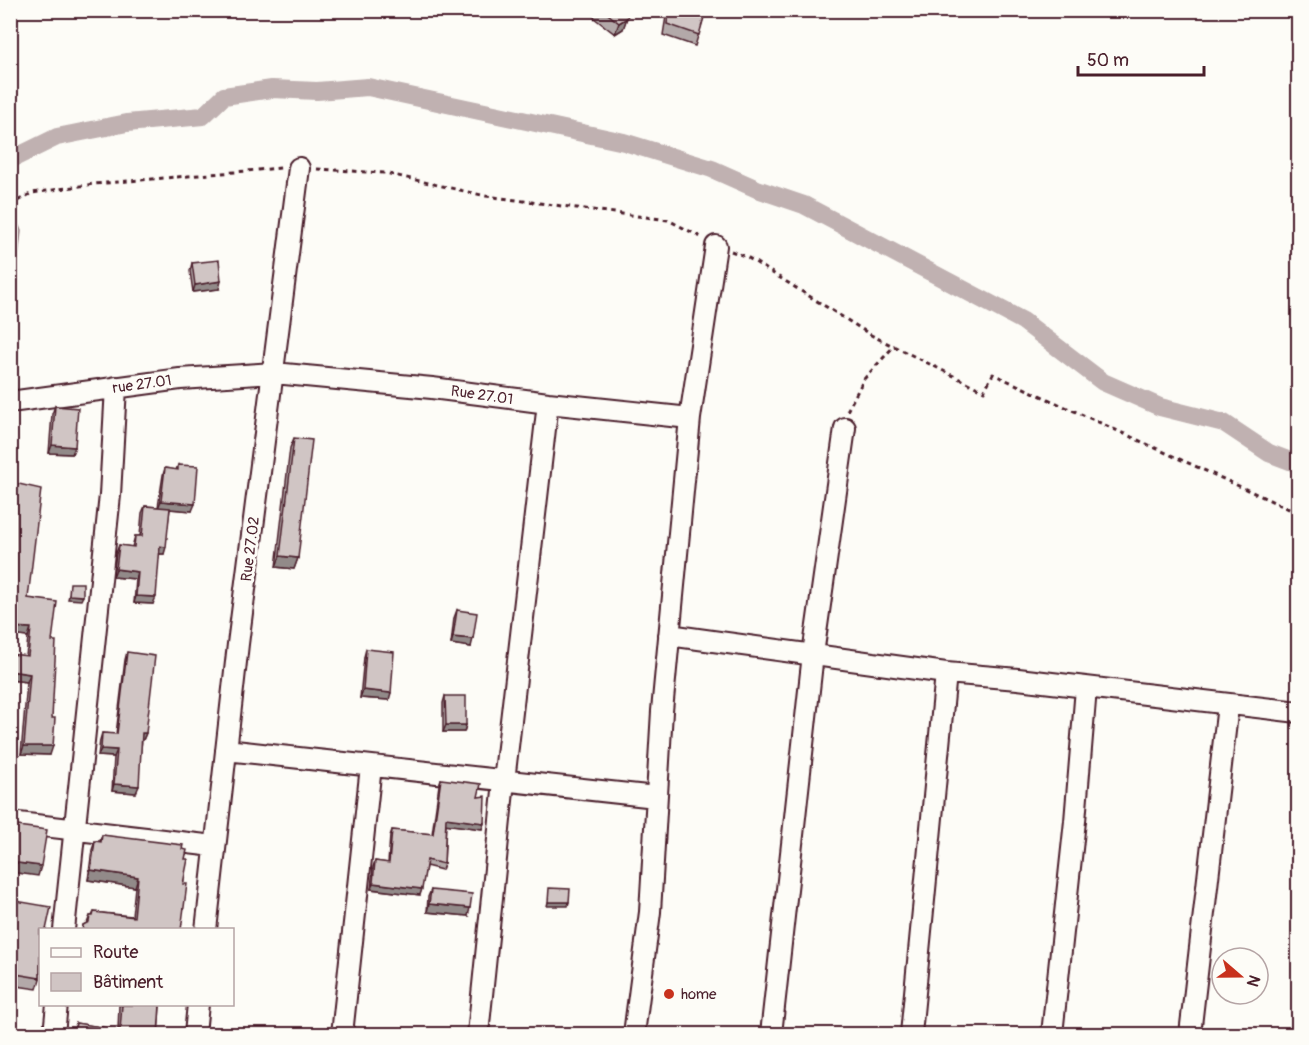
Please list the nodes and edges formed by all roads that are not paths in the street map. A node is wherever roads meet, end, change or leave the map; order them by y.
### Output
1 (298, 168) road end
2 (716, 246) road end
3 (274, 373) junction
4 (116, 387) junction
5 (10, 402) edge
6 (548, 404) junction
7 (690, 418) junction
8 (845, 428) road end
9 (669, 635) junction
10 (813, 654) junction
11 (946, 673) junction
12 (1086, 688) junction
13 (1228, 705) junction
14 (1299, 712) edge
15 (226, 750) junction
16 (371, 766) junction
17 (504, 781) junction
18 (656, 797) junction
19 (10, 822) edge
20 (74, 830) junction
21 (213, 846) junction
22 (64, 928) edge
23 (206, 928) edge
24 (57, 1006) edge
25 (198, 1006) edge
26 (54, 1035) edge
27 (195, 1035) edge
28 (342, 1035) edge
29 (478, 1035) edge
30 (634, 1035) edge
31 (771, 1035) edge
32 (911, 1035) edge
33 (1053, 1035) edge
34 (1190, 1035) edge

1 - 3 street, Rue 27.02
2 - 7 street
3 - 4 street, rue 27.01
3 - 6 street, Rue 27.01
3 - 15 street, Rue 27.02
4 - 5 street, rue 27.01
4 - 20 street
6 - 7 street, Rue 27.01
6 - 17 street
7 - 9 street
8 - 10 street
9 - 10 street
9 - 18 street
10 - 11 street
10 - 31 street
11 - 12 street
11 - 32 street
12 - 13 street
12 - 33 street
13 - 14 street
13 - 34 street
15 - 16 street
15 - 21 street, Rue 27.02
16 - 17 street
16 - 28 street
17 - 18 street
17 - 29 street
18 - 30 street
19 - 20 street
20 - 21 street
20 - 22 street
21 - 23 street, Rue 27.02
24 - 26 street
25 - 27 street

